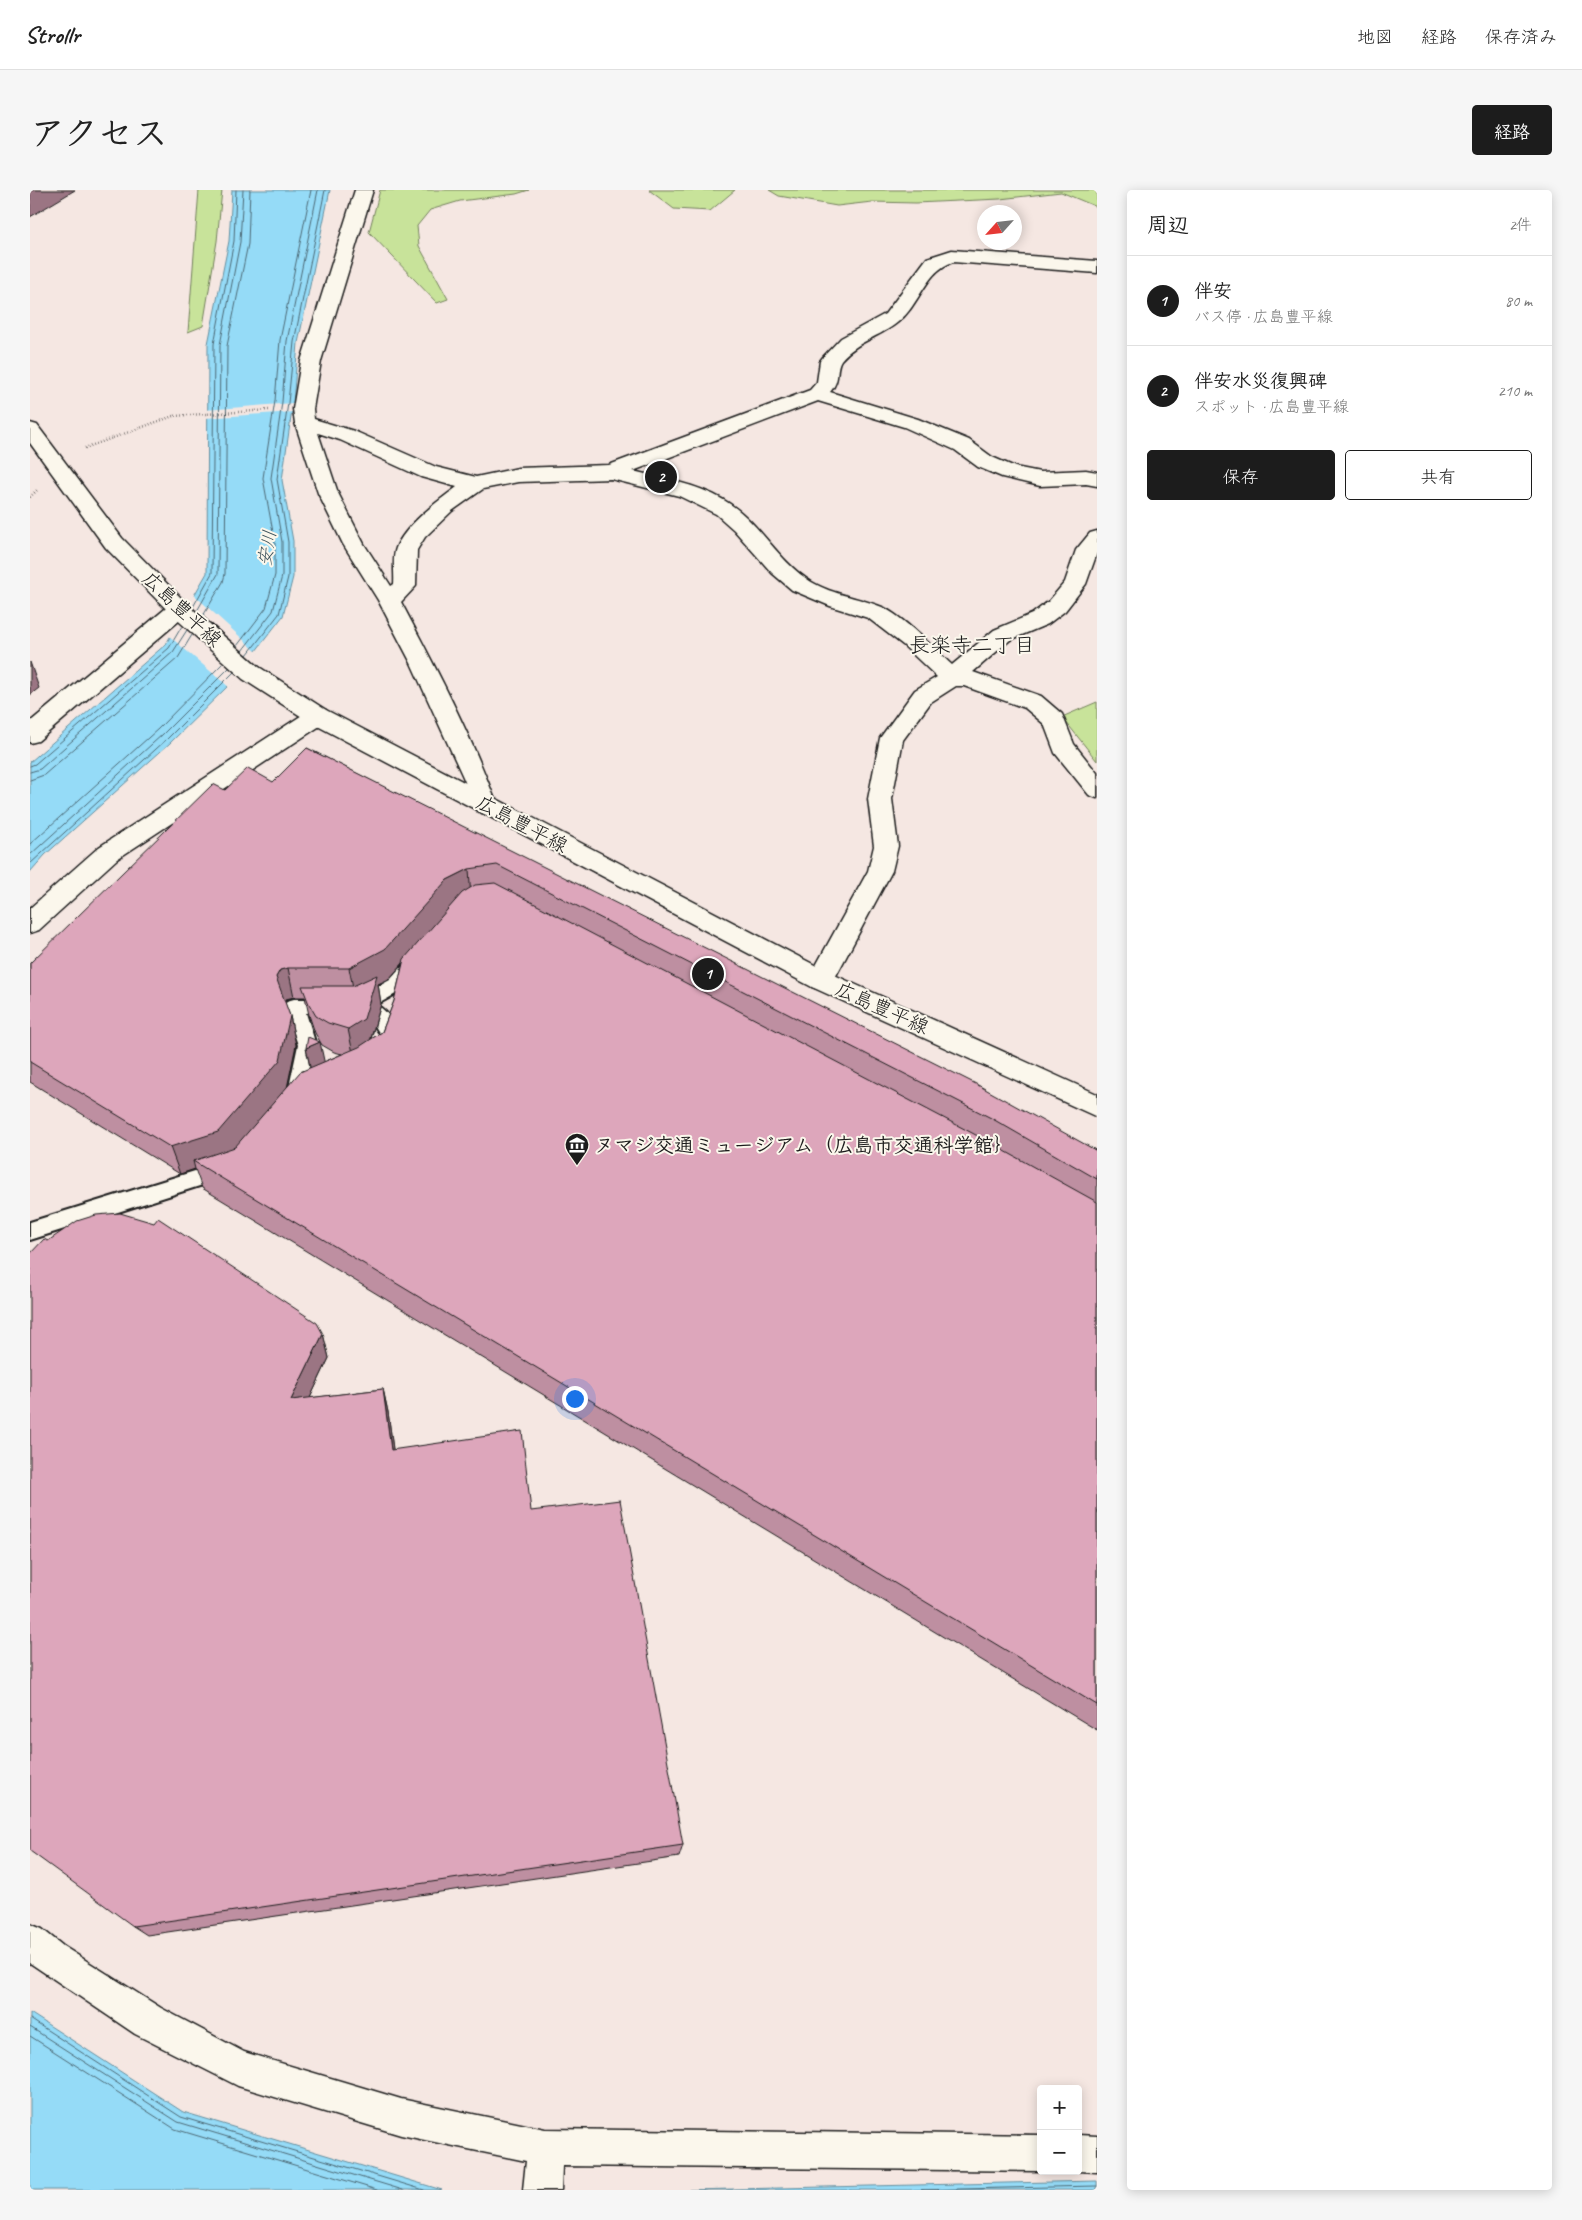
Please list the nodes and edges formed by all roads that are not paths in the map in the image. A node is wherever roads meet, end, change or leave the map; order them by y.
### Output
1 (364, 190) edge
2 (1097, 267) edge
3 (817, 394) junction
4 (305, 423) junction
5 (30, 429) edge
6 (611, 472) junction
7 (1097, 479) edge
8 (476, 484) junction
9 (1097, 538) edge
10 (389, 600) junction
11 (179, 609) junction
12 (952, 678) junction
13 (318, 716) junction
14 (30, 735) edge
15 (1097, 789) edge
16 (485, 805) junction
17 (30, 923) edge
18 (427, 951) edge
19 (821, 980) junction
20 (397, 985) junction
21 (358, 1006) junction
22 (307, 1045) junction
23 (324, 1060) edge
24 (300, 1094) edge
25 (1097, 1106) edge
26 (240, 1160) edge
27 (30, 1230) edge
28 (30, 1941) edge
29 (546, 2147) junction
30 (1037, 2153) edge
31 (1082, 2153) edge
32 (1097, 2154) edge
33 (542, 2189) edge

1 - 4 street
2 - 3 street
3 - 6 street
3 - 7 street
4 - 8 street
4 - 10 street
5 - 11 street, 広島豊平線
6 - 8 street
6 - 12 street
8 - 10 street
9 - 12 street
10 - 16 street
11 - 13 street, 広島豊平線
11 - 14 street
12 - 15 street
12 - 19 street
13 - 16 street, 広島豊平線
13 - 17 street
16 - 19 street, 広島豊平線
18 - 20 lane
19 - 25 street, 広島豊平線
20 - 21 lane
20 - 21 lane
21 - 22 lane
22 - 23 lane
22 - 24 lane
26 - 27 lane
28 - 29 street
29 - 30 street
29 - 33 street
31 - 32 street

